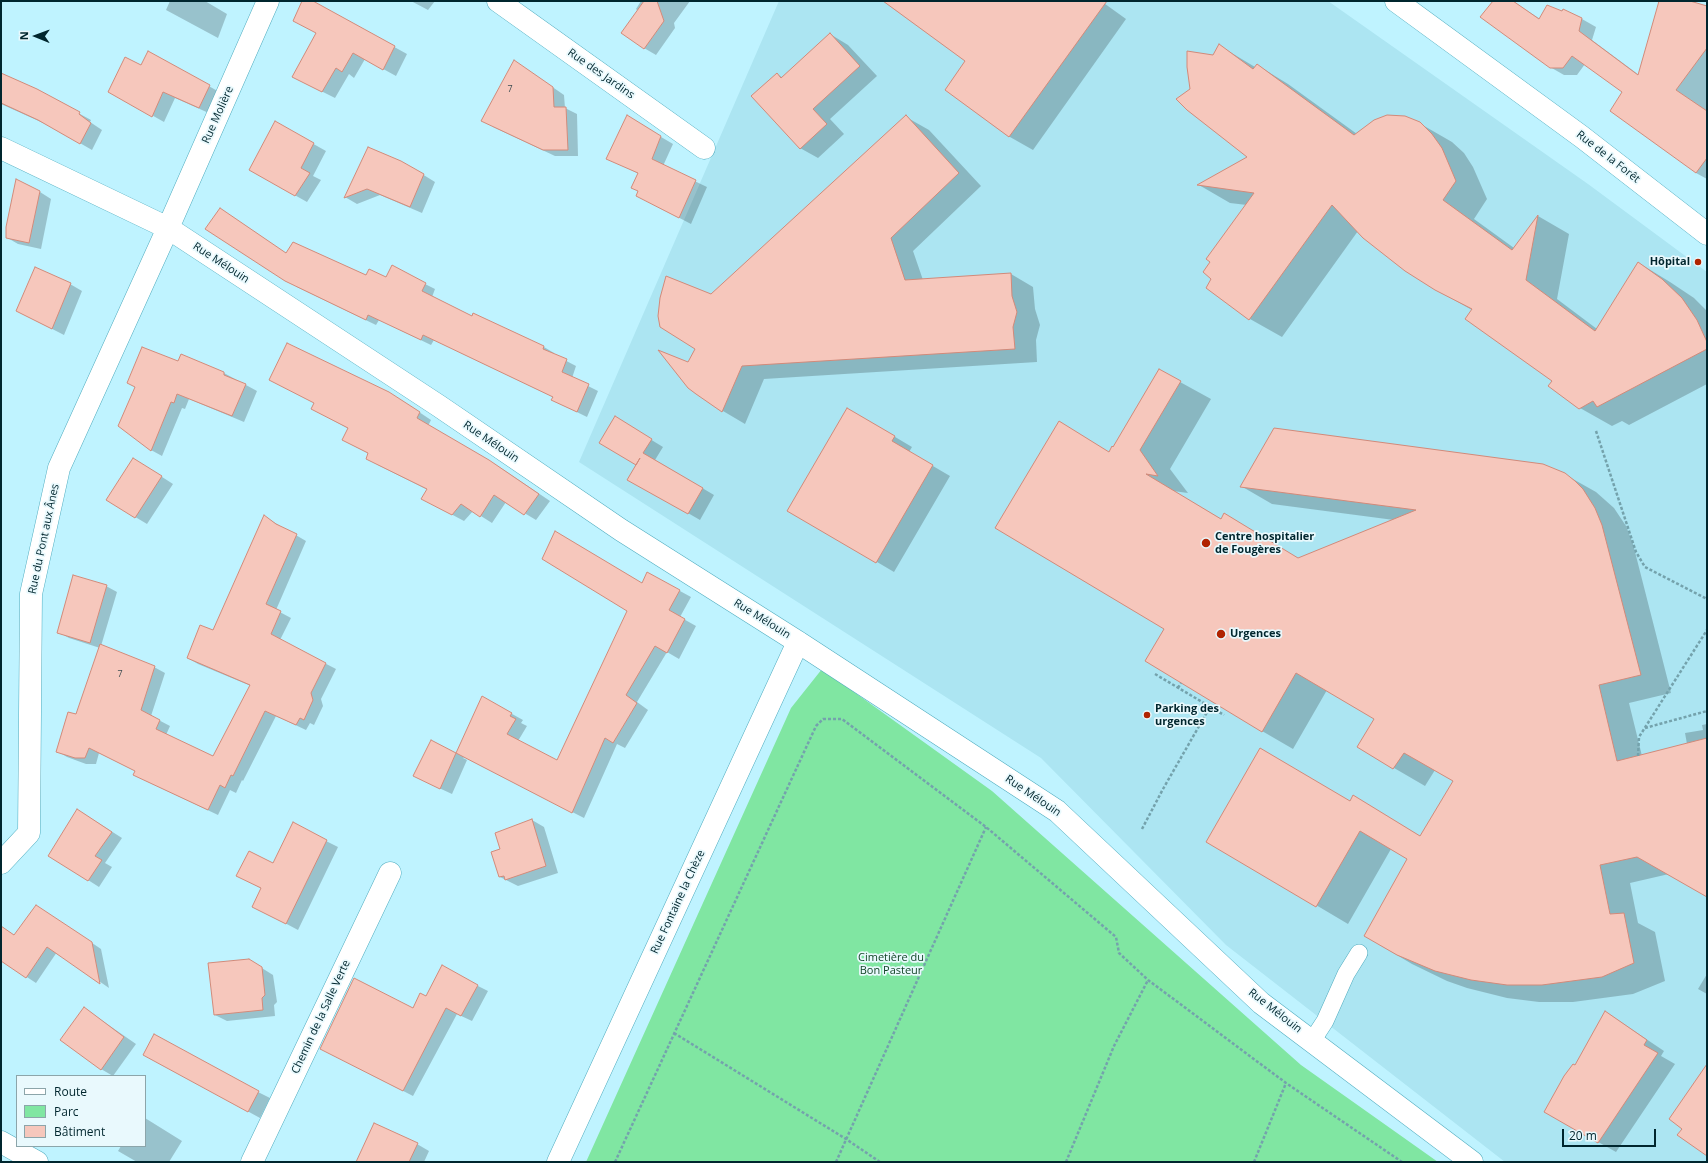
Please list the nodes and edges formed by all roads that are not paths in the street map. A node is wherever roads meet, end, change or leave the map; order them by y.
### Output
1 (268, 1) edge
2 (498, 1) edge
3 (1396, 1) edge
4 (1, 148) edge
5 (704, 148) dead end
6 (168, 228) junction
7 (1707, 234) edge
8 (798, 642) junction
9 (1, 863) edge
10 (390, 873) dead end
11 (1359, 954) dead end
12 (1312, 1041) junction
13 (1, 1142) edge
14 (37, 1162) edge
15 (252, 1162) edge
16 (558, 1162) edge
17 (1472, 1162) edge

1 - 6 street, Rue Molière
2 - 5 street, Rue des Jardins
3 - 7 street, Rue de la Forêt
4 - 6 street, Rue Mélouin
6 - 8 street, Rue Mélouin
6 - 9 street, Rue du Pont aux Ânes
8 - 12 street, Rue Mélouin
8 - 16 street, Rue Fontaine la Chèze
10 - 15 street, Chemin de la Salle Verte
11 - 12 lane
12 - 17 street, Rue Mélouin
13 - 14 street

